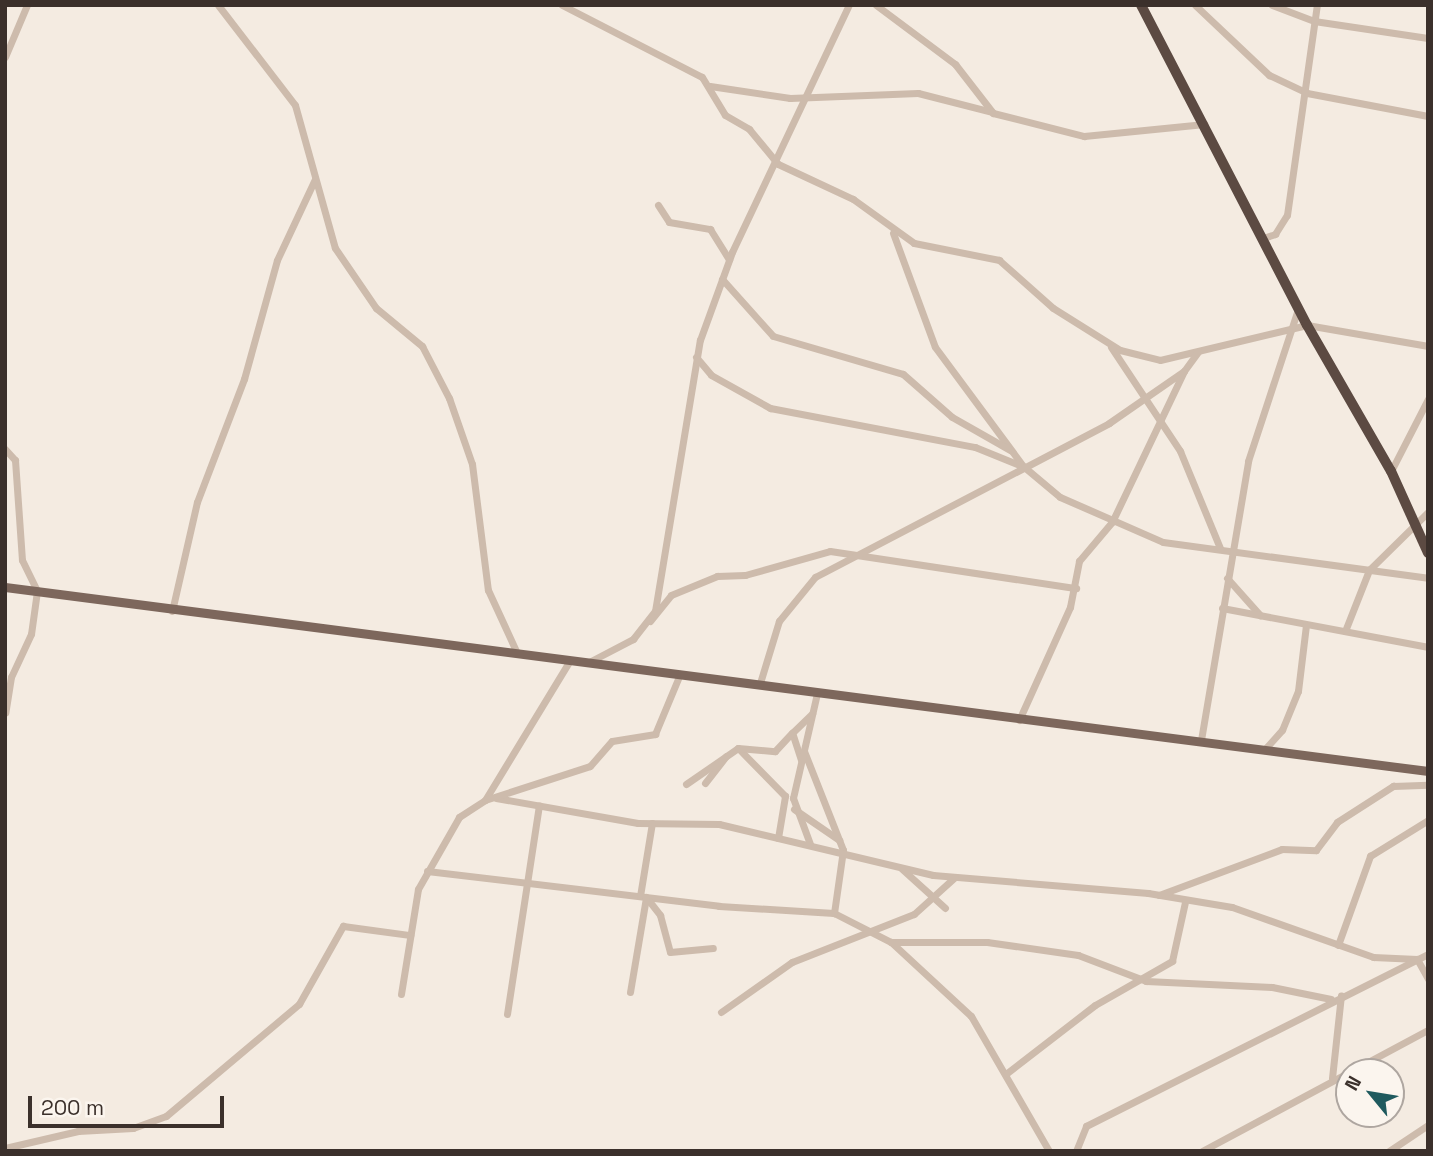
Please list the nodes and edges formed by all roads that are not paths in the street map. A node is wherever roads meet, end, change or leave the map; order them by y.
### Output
1 (27, 5) edge
2 (218, 5) edge
3 (562, 5) edge
4 (849, 5) edge
5 (876, 5) edge
6 (1141, 5) edge
7 (1195, 5) edge
8 (1272, 5) edge
9 (1317, 5) edge
10 (1314, 20) junction
11 (1428, 38) edge
12 (5, 57) edge
13 (710, 86) junction
14 (1307, 93) junction
15 (806, 97) junction
16 (993, 113) junction
17 (1428, 116) edge
18 (1204, 124) junction
19 (778, 164) junction
20 (315, 179) junction
21 (658, 205) dead end
22 (885, 223) junction
23 (1263, 238) junction
24 (729, 261) junction
25 (722, 279) junction
26 (1298, 309) junction
27 (1307, 325) junction
28 (1289, 331) junction
29 (1110, 345) junction
30 (1428, 346) edge
31 (1200, 350) junction
32 (696, 357) junction
33 (1184, 371) junction
34 (1428, 399) edge
35 (1144, 400) junction
36 (1159, 423) junction
37 (5, 449) edge
38 (1014, 452) junction
39 (1023, 466) junction
40 (1391, 471) junction
41 (1428, 512) edge
42 (1112, 522) junction
43 (1412, 522) junction
44 (1220, 548) junction
45 (1234, 551) junction
46 (1428, 553) edge
47 (850, 555) junction
48 (1369, 570) junction
49 (1227, 578) junction
50 (1428, 578) edge
51 (5, 587) edge
52 (1076, 588) junction
53 (37, 591) junction
54 (1222, 608) junction
55 (172, 611) junction
56 (1261, 615) junction
57 (650, 621) junction
58 (1306, 625) junction
59 (1345, 631) junction
60 (1428, 647) edge
61 (516, 653) junction
62 (570, 660) junction
63 (589, 662) junction
64 (680, 674) junction
65 (760, 683) junction
66 (817, 692) junction
67 (5, 713) edge
68 (813, 714) junction
69 (1019, 720) junction
70 (792, 733) junction
71 (1201, 740) junction
72 (738, 748) junction
73 (1264, 750) junction
74 (804, 751) junction
75 (727, 752) junction
76 (802, 761) junction
77 (1428, 771) edge
78 (705, 783) dead end
79 (686, 784) dead end
80 (1428, 785) edge
81 (496, 798) junction
82 (485, 800) junction
83 (538, 805) junction
84 (793, 808) junction
85 (1428, 820) edge
86 (652, 823) junction
87 (778, 838) junction
88 (839, 841) junction
89 (810, 844) junction
90 (843, 850) junction
91 (899, 866) junction
92 (427, 871) junction
93 (955, 877) junction
94 (527, 880) junction
95 (1159, 895) junction
96 (643, 897) junction
97 (933, 899) junction
98 (1185, 902) junction
99 (945, 908) dead end
100 (834, 913) junction
101 (867, 931) junction
102 (410, 935) junction
103 (891, 942) junction
104 (1338, 945) junction
105 (713, 948) dead end
106 (1428, 954) edge
107 (1417, 959) junction
108 (1428, 979) edge
109 (1146, 981) junction
110 (630, 992) dead end
111 (401, 994) dead end
112 (1340, 995) junction
113 (1331, 999) junction
114 (721, 1012) dead end
115 (507, 1014) dead end
116 (1428, 1030) edge
117 (1007, 1073) junction
118 (1332, 1078) junction
119 (1428, 1125) edge
120 (5, 1149) edge
121 (1049, 1151) edge
122 (1076, 1151) edge
123 (1202, 1151) edge
124 (1389, 1151) edge

1 - 12 street
2 - 20 street
3 - 13 street
4 - 15 street
5 - 16 street
6 - 18 highway
7 - 14 street
8 - 10 street
9 - 10 street
10 - 11 street
10 - 14 street
13 - 15 street
13 - 19 street
14 - 17 street
14 - 23 street
15 - 16 street
15 - 19 street
16 - 18 street
18 - 23 highway
19 - 22 street
19 - 24 street
20 - 55 street
20 - 61 street
21 - 24 street
22 - 29 street
22 - 38 street
23 - 26 highway
24 - 25 street
25 - 32 street
25 - 38 street
26 - 27 highway
26 - 28 street
27 - 28 street
27 - 30 street
27 - 40 highway
28 - 31 street
28 - 45 street
29 - 31 street
29 - 35 street
31 - 33 street
32 - 39 street
32 - 57 street
33 - 35 street
33 - 36 street
34 - 40 street
35 - 36 street
35 - 39 street
36 - 42 street
36 - 44 street
37 - 53 street
38 - 39 street
39 - 42 street
39 - 47 street
40 - 43 highway
41 - 43 street
42 - 44 street
42 - 52 street
43 - 46 highway
43 - 48 street
44 - 45 street
45 - 48 street
45 - 49 street
47 - 52 street
47 - 57 street
47 - 65 street
48 - 50 street
48 - 59 street
49 - 54 street
49 - 56 street
51 - 53 main road
52 - 69 street
53 - 55 main road
53 - 67 street
54 - 56 street
54 - 71 street
55 - 61 main road
56 - 58 street
57 - 63 street
58 - 59 street
58 - 73 street
59 - 60 street
61 - 62 main road
62 - 63 main road
62 - 82 street
63 - 64 main road
64 - 65 main road
64 - 81 street
65 - 66 main road
66 - 68 street
66 - 69 main road
68 - 70 street
68 - 74 street
69 - 71 main road
70 - 72 street
70 - 76 street
71 - 73 main road
72 - 75 street
72 - 87 street
73 - 77 main road
74 - 76 street
74 - 88 street
75 - 78 street
75 - 79 street
76 - 84 street
80 - 95 street
81 - 82 street
81 - 83 street
82 - 92 street
83 - 86 street
83 - 94 street
84 - 88 street
84 - 89 street
85 - 104 street
86 - 87 street
86 - 96 street
87 - 89 street
88 - 90 street
89 - 90 street
90 - 91 street
90 - 100 street
91 - 93 street
91 - 97 street
92 - 94 street
92 - 102 street
93 - 95 street
93 - 97 street
94 - 96 street
94 - 115 street
95 - 98 street
96 - 100 street
96 - 105 street
96 - 110 street
97 - 99 street
97 - 101 street
98 - 104 street
98 - 109 street
100 - 101 street
101 - 103 street
101 - 114 street
102 - 111 street
102 - 120 street
103 - 109 street
103 - 117 street
104 - 107 street
106 - 107 street
107 - 108 street
107 - 112 street
109 - 113 street
109 - 117 street
112 - 113 street
112 - 118 street
113 - 122 street
116 - 118 street
117 - 121 street
118 - 123 street
119 - 124 street

